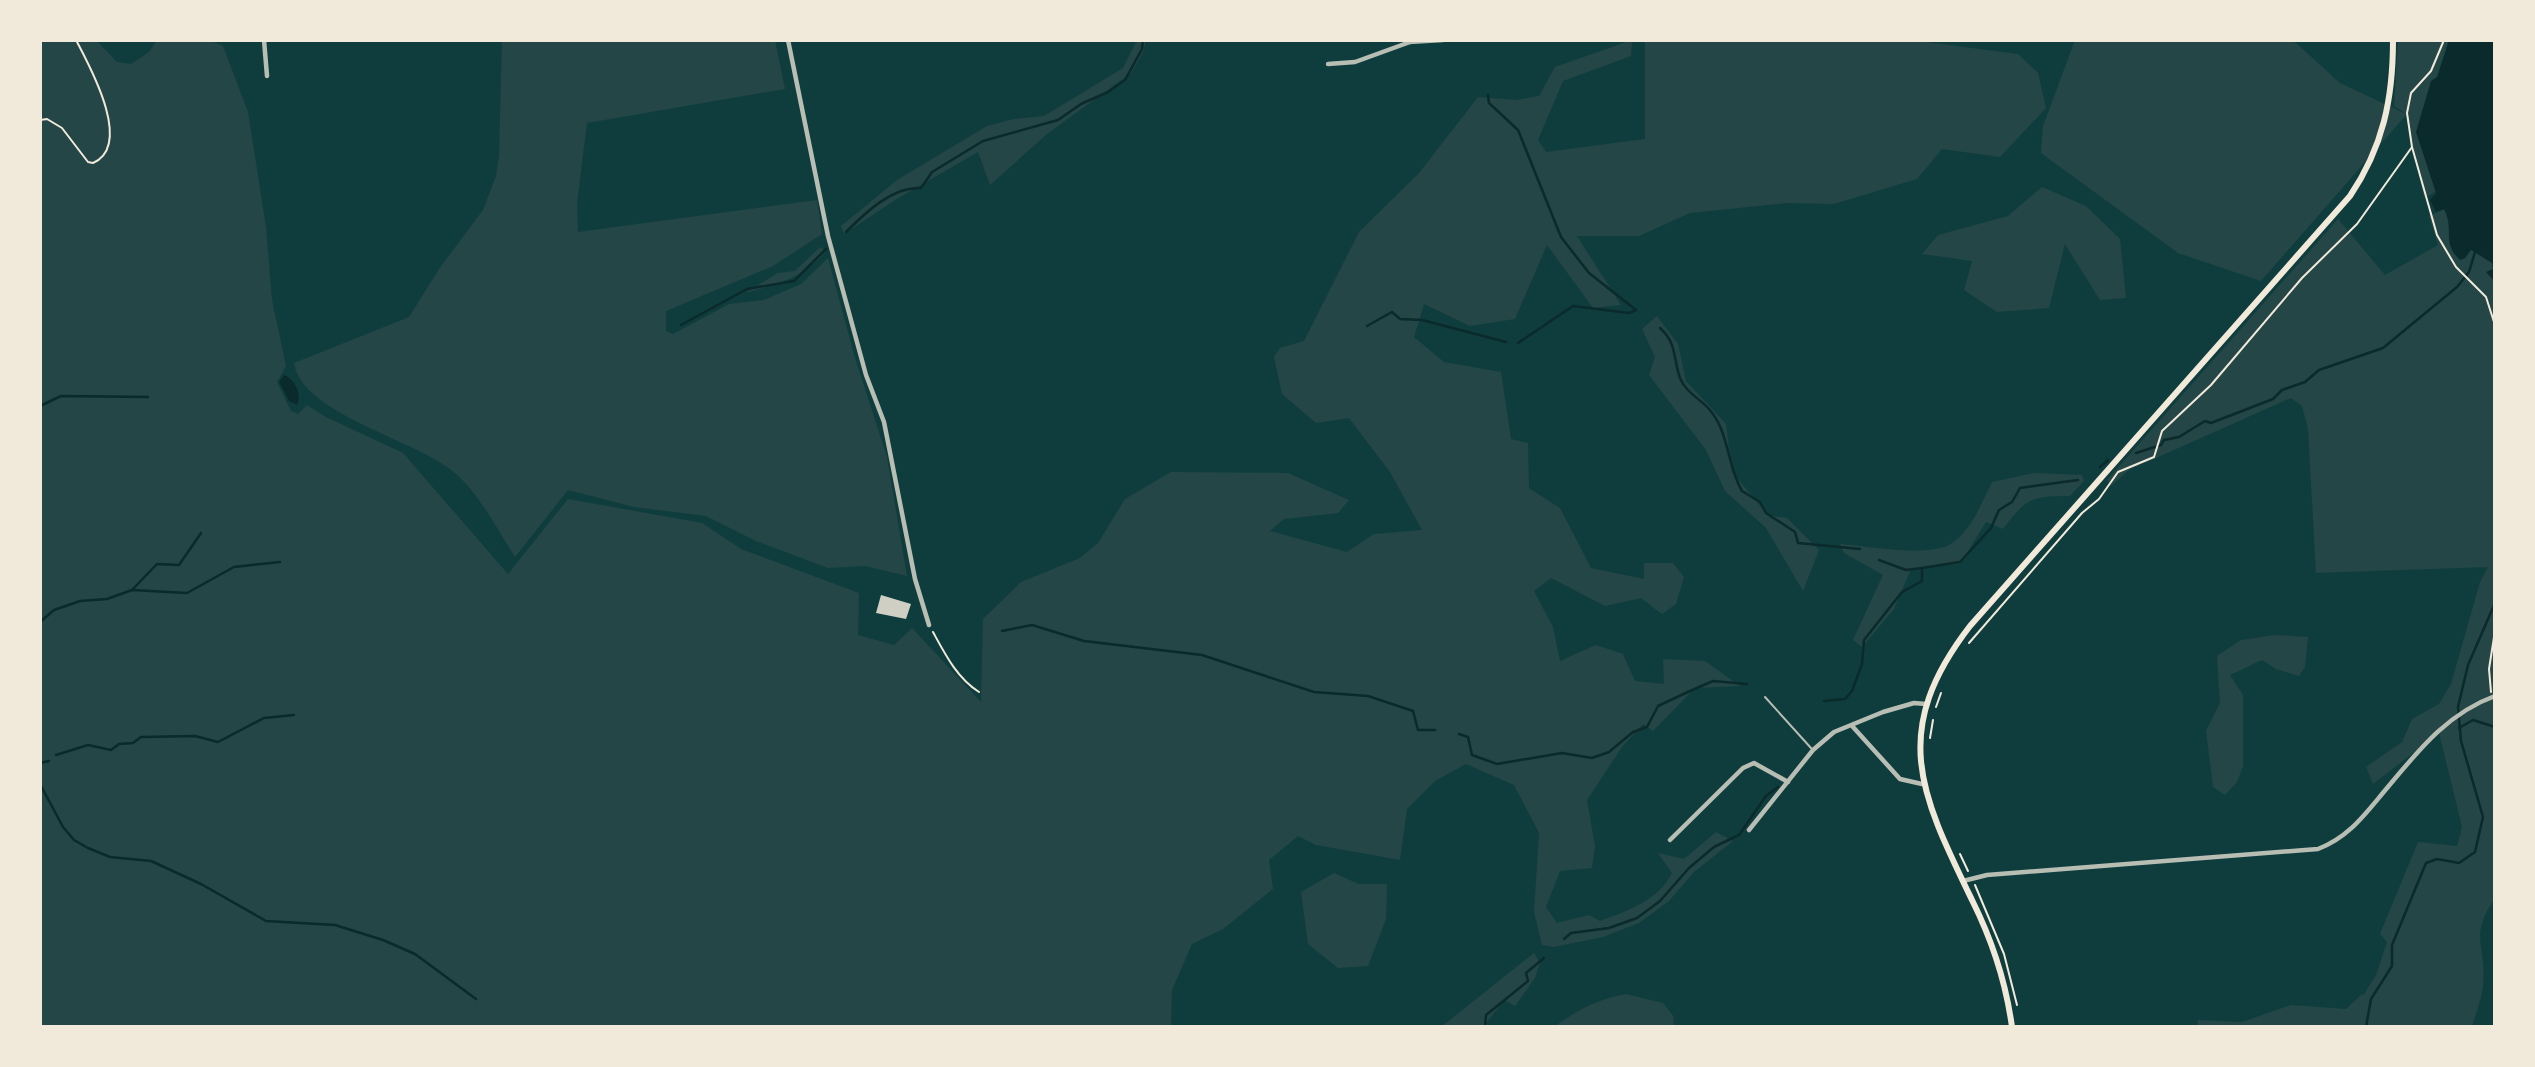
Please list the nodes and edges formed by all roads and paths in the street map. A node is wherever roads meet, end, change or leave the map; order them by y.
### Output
1 (76, 40) edge
2 (264, 40) edge
3 (788, 40) edge
4 (1443, 40) edge
5 (2393, 40) edge
6 (2444, 40) edge
7 (1408, 41) edge
8 (1328, 64) dead end
9 (267, 76) dead end
10 (40, 120) edge
11 (2412, 147) junction
12 (2495, 325) edge
13 (929, 625) joint
14 (2495, 631) edge
15 (1962, 652) dead end
16 (979, 692) dead end
17 (1941, 693) dead end
18 (2493, 696) edge
19 (1765, 697) dead end
20 (1926, 705) junction
21 (1853, 726) junction
22 (1929, 744) dead end
23 (1813, 750) junction
24 (1788, 782) junction
25 (1922, 784) junction
26 (1749, 830) dead end
27 (1670, 841) dead end
28 (1962, 881) junction
29 (2012, 1027) edge

1 - 10 path
2 - 9 street
3 - 13 street
4 - 7 street
5 - 20 main road
6 - 11 path
7 - 8 street
11 - 12 path
11 - 15 path
13 - 16 path
14 - 18 path
17 - 22 path
18 - 28 street
19 - 23 lane
20 - 21 street
20 - 25 main road
21 - 23 street
21 - 25 street
23 - 24 street
24 - 26 street
24 - 27 street
25 - 28 main road
28 - 29 main road

